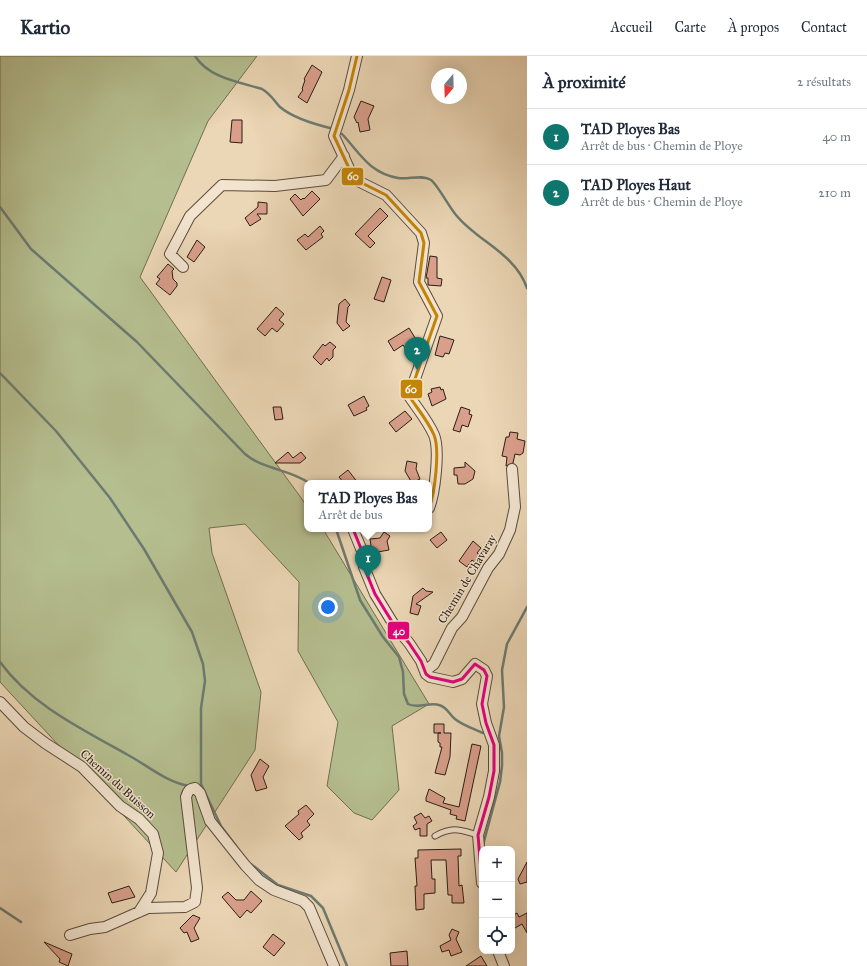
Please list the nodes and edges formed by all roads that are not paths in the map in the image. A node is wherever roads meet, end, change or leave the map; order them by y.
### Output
1 (357, 56) edge
2 (344, 156) junction
3 (183, 267) dead end
4 (512, 469) dead end
5 (432, 499) edge
6 (354, 532) edge
7 (425, 671) junction
8 (0, 702) edge
9 (478, 834) junction
10 (436, 836) dead end
11 (482, 882) edge
12 (138, 913) junction
13 (70, 935) dead end
14 (499, 954) edge
15 (334, 966) edge
16 (504, 966) edge

1 - 2 street
2 - 3 street
2 - 5 street
4 - 7 street, Chemin de Chavaray
6 - 7 street
7 - 9 street
8 - 12 street, Chemin du Buisson
9 - 10 lane
9 - 11 street
12 - 13 street
12 - 15 street
14 - 16 street

